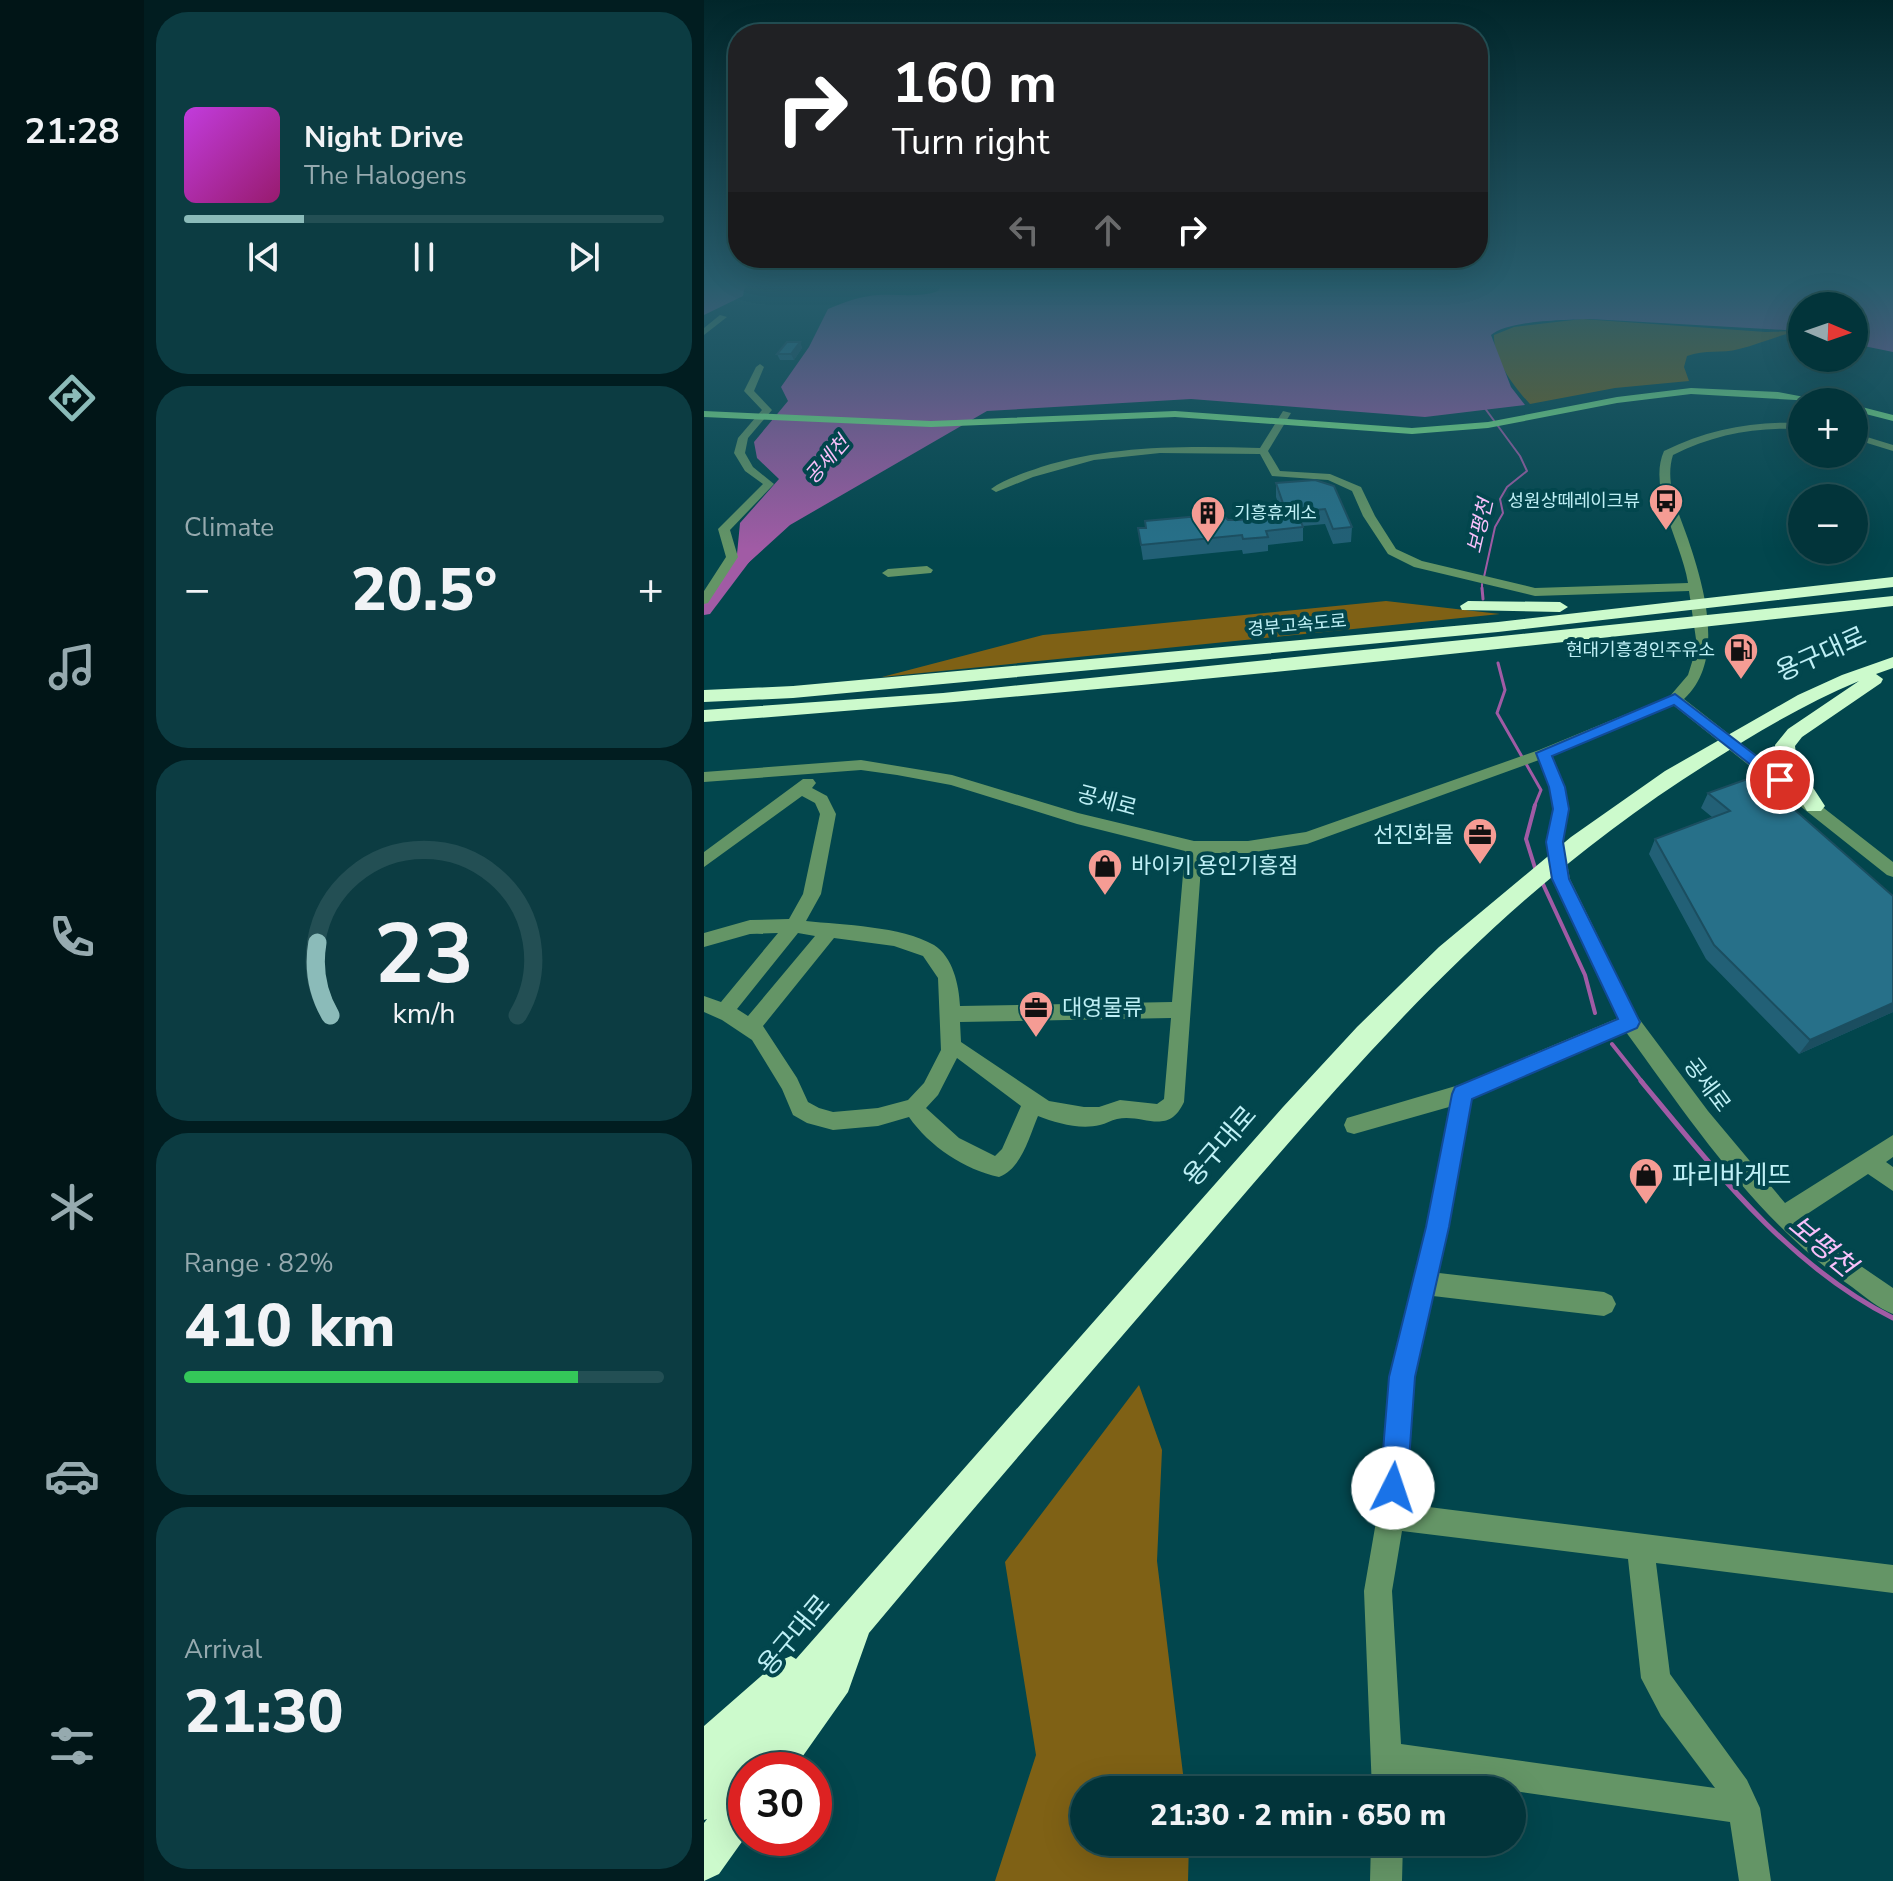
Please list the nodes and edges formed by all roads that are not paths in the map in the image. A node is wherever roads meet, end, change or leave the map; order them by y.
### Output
1 (757, 374) edge
2 (1788, 396) edge
3 (1868, 412) edge
4 (1286, 413) junction
5 (704, 414) edge
6 (1105, 414) junction
7 (1893, 418) edge
8 (1043, 420) junction
9 (1484, 426) junction
10 (1788, 426) edge
11 (1276, 430) junction
12 (1868, 440) edge
13 (1893, 448) edge
14 (1263, 451) junction
15 (996, 489) dead end
16 (927, 570) dead end
17 (888, 573) dead end
18 (1893, 582) edge
19 (1694, 587) junction
20 (704, 600) edge
21 (1893, 601) edge
22 (1469, 604) dead end
23 (1677, 605) junction
24 (1893, 664) edge
25 (843, 677) dead end
26 (704, 695) edge
27 (1675, 699) junction
28 (704, 716) edge
29 (1541, 754) junction
30 (834, 767) junction
31 (775, 771) junction
32 (704, 777) edge
33 (800, 788) junction
34 (782, 802) junction
35 (1814, 806) junction
36 (1194, 847) junction
37 (704, 861) edge
38 (1890, 865) edge
39 (794, 926) junction
40 (831, 929) junction
41 (704, 940) edge
42 (704, 1004) edge
43 (1182, 1010) junction
44 (724, 1012) junction
45 (951, 1014) junction
46 (1630, 1022) junction
47 (749, 1029) junction
48 (951, 1050) junction
49 (1462, 1094) junction
50 (1033, 1103) junction
51 (914, 1107) junction
52 (1354, 1125) dead end
53 (1893, 1145) edge
54 (1870, 1162) junction
55 (1893, 1181) edge
56 (1783, 1217) junction
57 (1424, 1283) junction
58 (1893, 1302) edge
59 (1604, 1304) dead end
60 (1391, 1516) junction
61 (1640, 1547) junction
62 (1893, 1579) edge
63 (855, 1618) junction
64 (781, 1752) edge
65 (704, 1753) edge
66 (1386, 1757) junction
67 (1387, 1776) edge
68 (704, 1799) edge
69 (1744, 1808) junction
70 (728, 1825) edge
71 (1387, 1856) edge
72 (704, 1859) edge
73 (1386, 1881) edge
74 (1755, 1881) edge

1 - 20 street
2 - 9 main road
3 - 7 main road
4 - 8 main road
4 - 9 main road
4 - 11 street
5 - 8 main road
6 - 8 main road
6 - 9 main road
6 - 11 main road
9 - 11 main road
10 - 19 street
11 - 14 street
12 - 13 street
14 - 15 street
14 - 19 street
16 - 17 street
18 - 23 highway, 경부고속도로
19 - 27 street
21 - 28 highway, 경부고속도로
22 - 23 highway
23 - 26 highway, 경부고속도로
24 - 35 highway
24 - 63 highway, 용구대로
25 - 26 highway
27 - 29 street
27 - 35 street
29 - 36 street, 공세로
29 - 46 street, 공세로
30 - 31 street, 공세로
30 - 33 street
30 - 36 street, 공세로
31 - 32 street, 공세로
31 - 34 street
33 - 34 street
33 - 39 street
34 - 37 street
35 - 38 street
36 - 43 street
39 - 40 street
39 - 41 street
39 - 44 street
40 - 45 street
40 - 47 street
42 - 44 street
43 - 45 street
43 - 50 street
44 - 47 street
45 - 48 street
46 - 49 street
46 - 56 street, 공세로
47 - 51 street
48 - 50 street
48 - 51 street
49 - 52 street
49 - 57 street
50 - 51 street
53 - 54 street
54 - 55 street
54 - 56 street
56 - 58 street, 공세로
57 - 59 street
57 - 60 street
60 - 61 street
60 - 66 street
61 - 62 street
61 - 69 street
63 - 64 highway
63 - 65 highway
63 - 68 highway, 용구대로
66 - 67 street
66 - 69 street
69 - 74 street
70 - 72 highway
71 - 73 street

